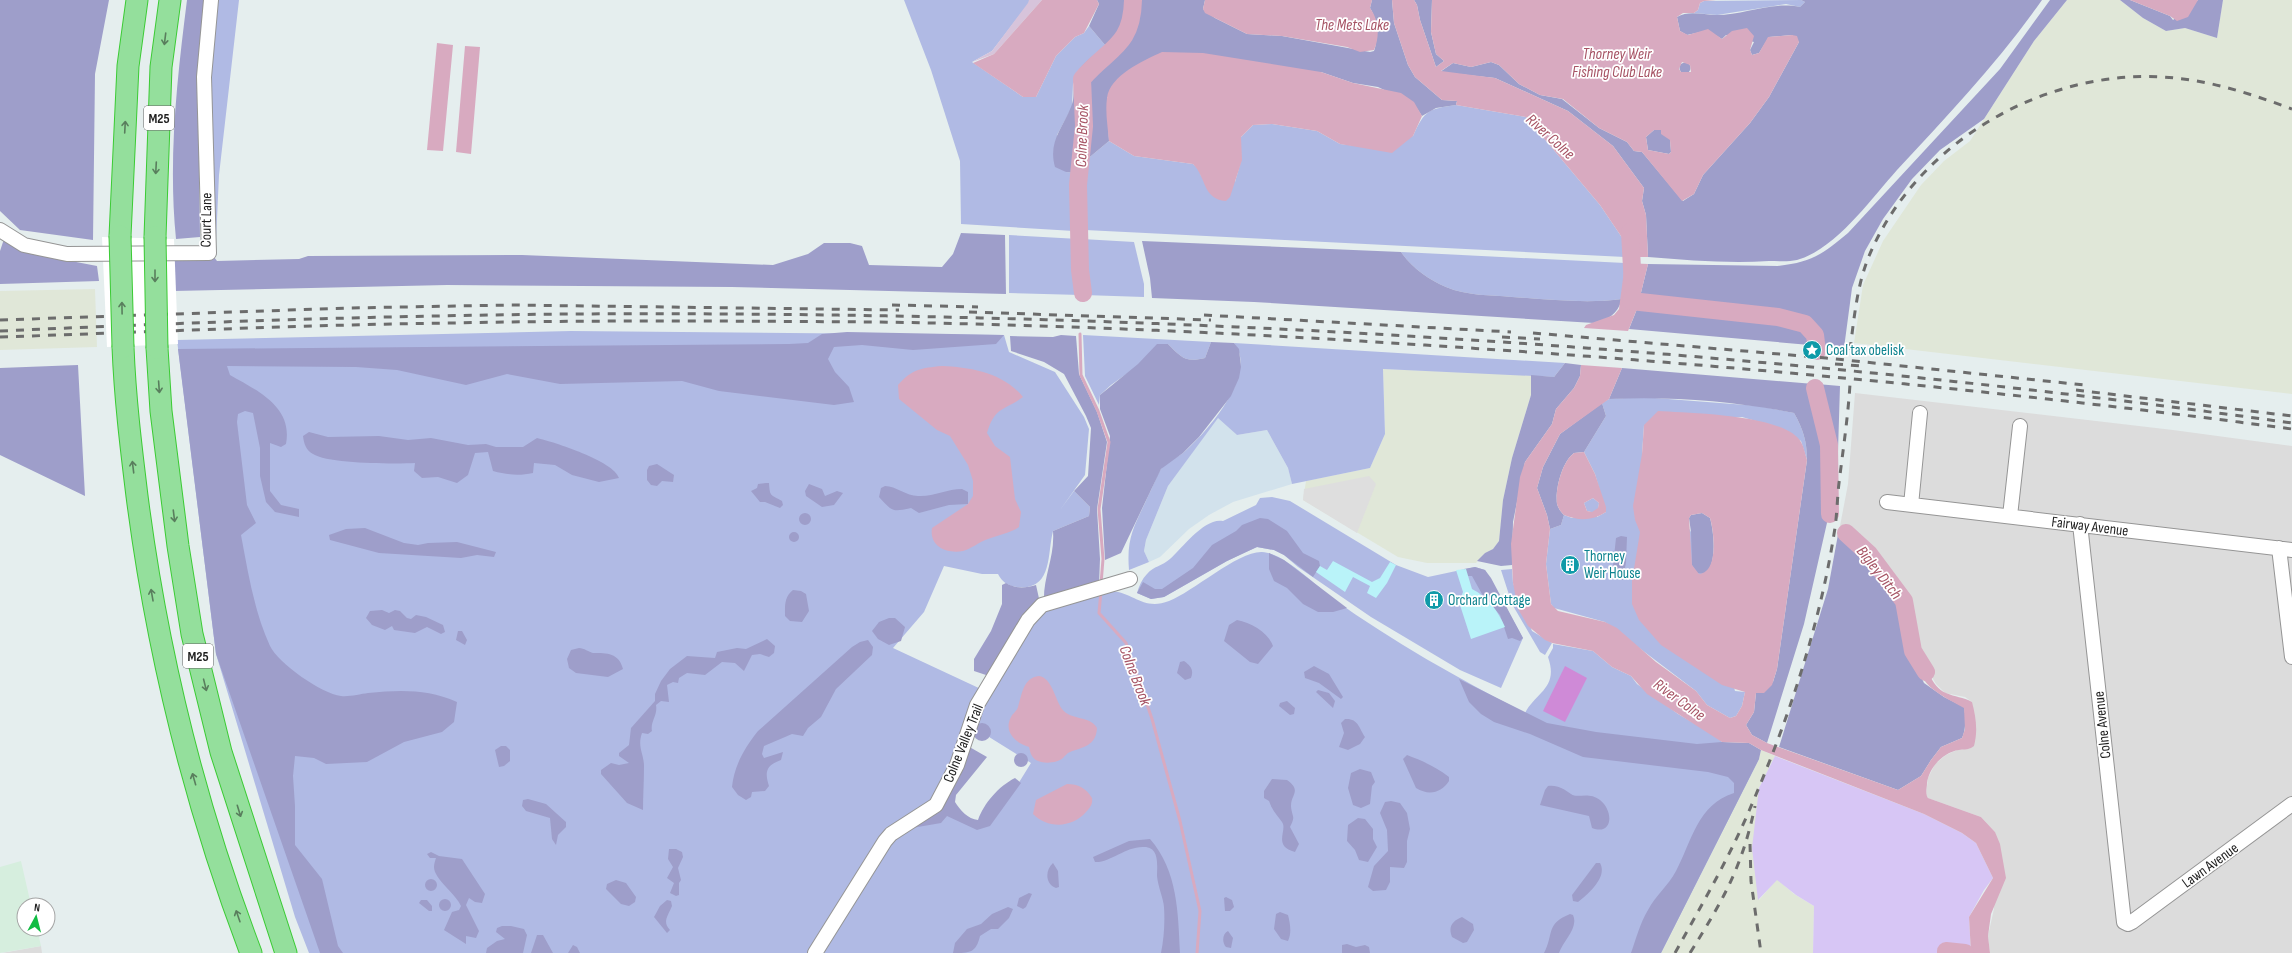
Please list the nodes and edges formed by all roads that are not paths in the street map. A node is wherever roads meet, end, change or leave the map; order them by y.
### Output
1 (137, 0) edge
2 (170, 0) edge
3 (211, 0) edge
4 (0, 230) edge
5 (1920, 413) dead end
6 (2020, 426) dead end
7 (1887, 502) dead end
8 (1911, 505) junction
9 (2010, 516) junction
10 (2080, 524) junction
11 (2285, 549) edge
12 (1130, 579) dead end
13 (2292, 657) edge
14 (2292, 804) edge
15 (2127, 924) joint
16 (251, 953) edge
17 (286, 953) edge
18 (816, 953) edge

16 -> 1 highway, M25, bridge
2 -> 17 highway, M25, bridge
3 - 4 street, Court Lane
5 - 8 street
6 - 9 street
7 - 8 street, Fairway Avenue
8 - 9 street, Fairway Avenue
9 - 10 street, Fairway Avenue
10 - 11 street, Fairway Avenue
10 - 15 street, Colne Avenue
11 - 13 street
12 - 18 street, Colne Valley Trail
14 - 15 street, Lawn Avenue

